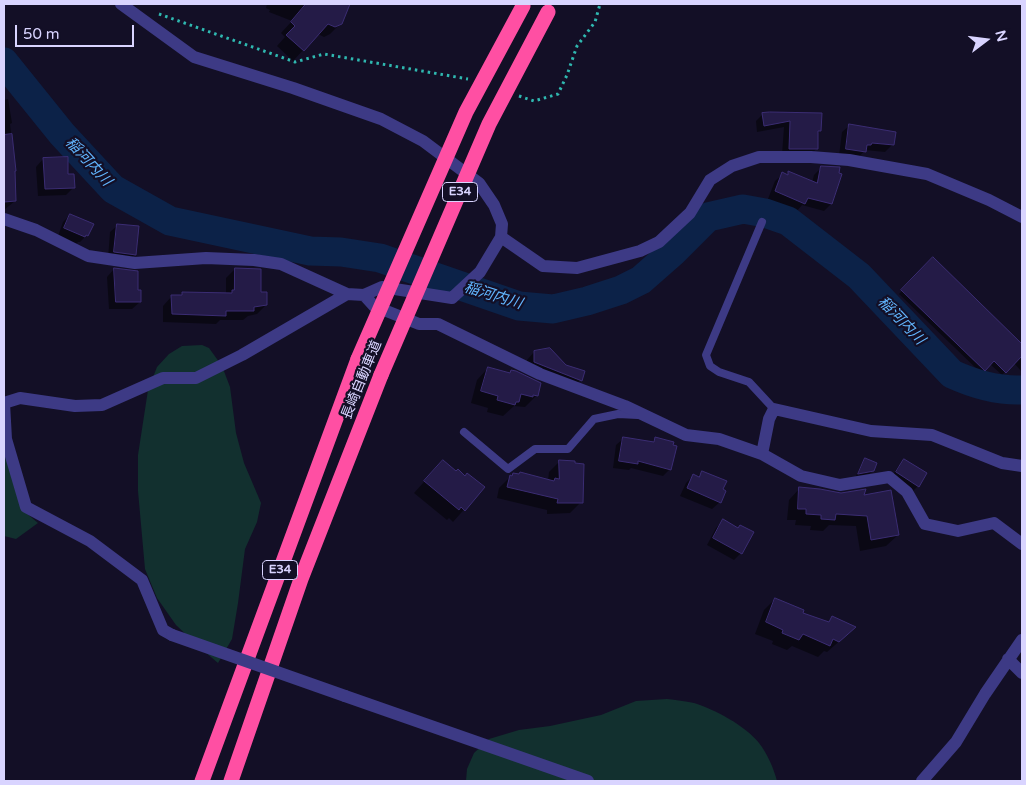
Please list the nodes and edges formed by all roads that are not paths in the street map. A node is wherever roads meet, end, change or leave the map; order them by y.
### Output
1 (121, 4) edge
2 (524, 5) edge
3 (551, 8) edge
4 (1022, 217) edge
5 (4, 219) edge
6 (762, 222) dead end
7 (501, 237) junction
8 (348, 294) junction
9 (364, 295) junction
10 (774, 409) junction
11 (645, 416) junction
12 (464, 432) dead end
13 (762, 454) junction
14 (1022, 466) edge
15 (1022, 544) edge
16 (1022, 640) edge
17 (1008, 659) junction
18 (1022, 673) edge
19 (202, 781) edge
20 (231, 781) edge
21 (588, 781) edge
22 (922, 781) edge

1 - 7 street
2 - 19 highway, 長崎自動車道 / E34, bridge
3 - 20 highway, 長崎自動車道 / E34, bridge
4 - 7 street
5 - 8 street
6 - 10 lane
7 - 9 street
8 - 9 street
8 - 21 street, bridge
9 - 11 street
10 - 13 street
10 - 14 street
11 - 12 lane
11 - 13 street
13 - 15 street
16 - 17 street
17 - 18 street
17 - 22 street

